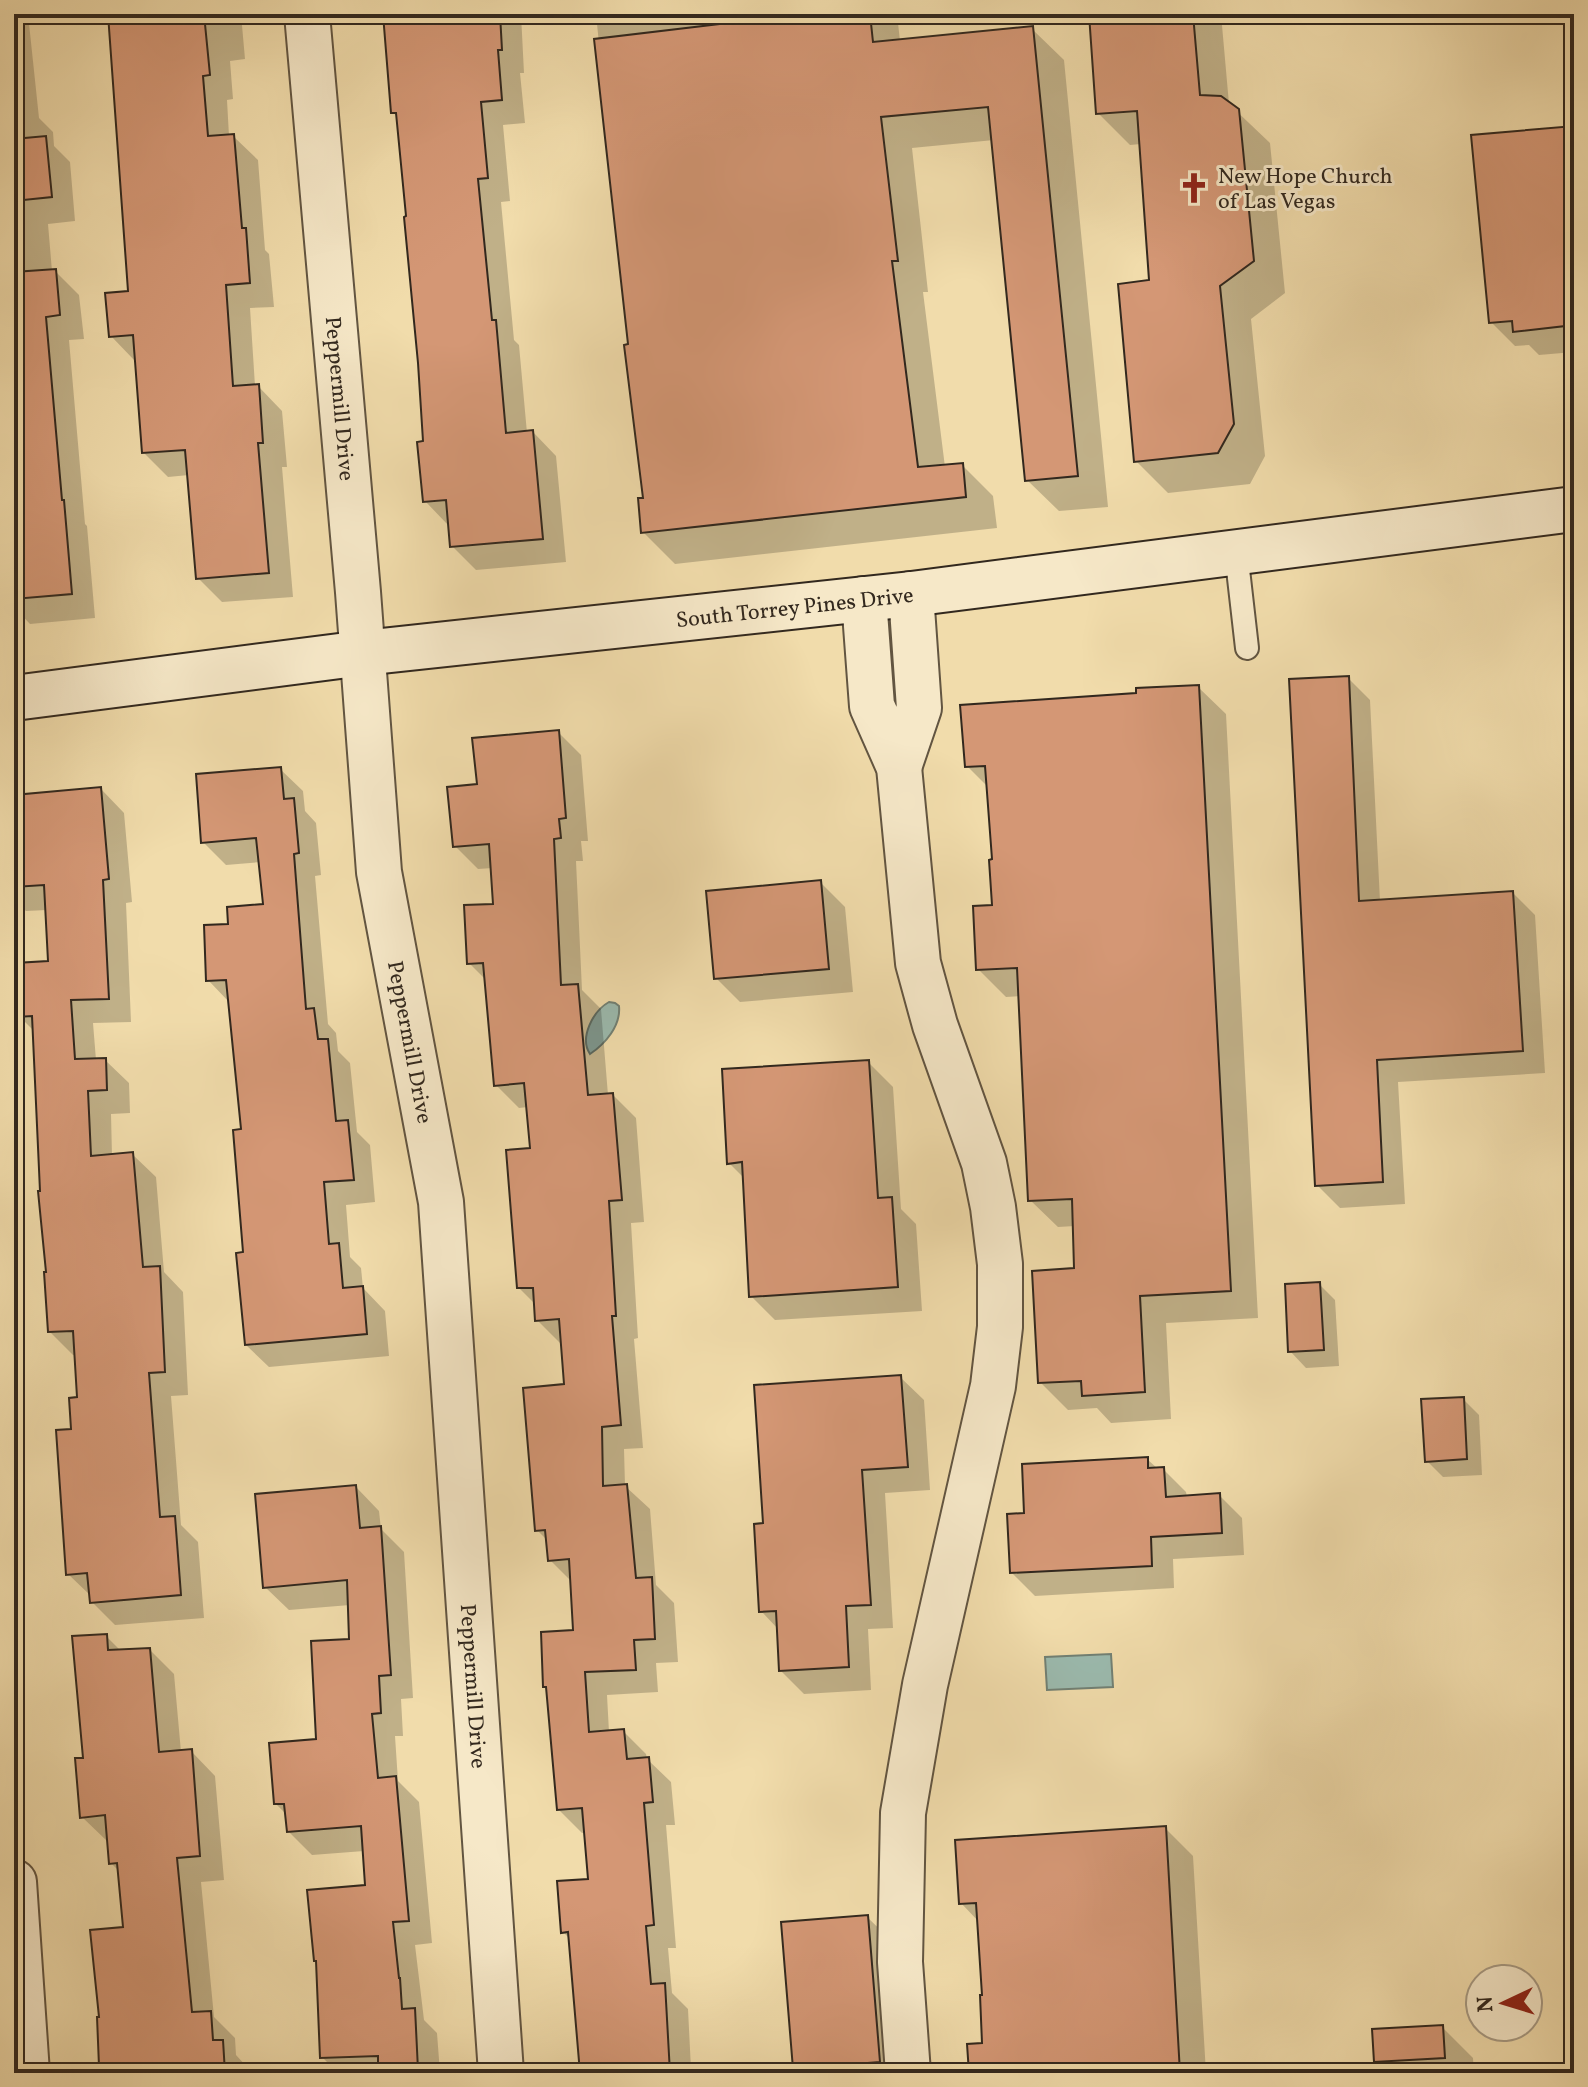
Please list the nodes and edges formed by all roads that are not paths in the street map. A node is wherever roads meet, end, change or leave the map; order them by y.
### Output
1 (307, 14) edge
2 (1574, 509) edge
3 (1236, 552) junction
4 (911, 594) junction
5 (864, 599) junction
6 (1247, 648) dead end
7 (363, 653) junction
8 (14, 698) edge
9 (899, 767) junction
10 (14, 1882) edge
11 (27, 2073) edge
12 (501, 2073) edge
13 (908, 2073) edge

1 - 7 street, Peppermill Drive
2 - 3 street, South Torrey Pines Drive
3 - 4 street, South Torrey Pines Drive
3 - 6 lane
4 - 5 street, South Torrey Pines Drive
4 - 9 street
5 - 7 street, South Torrey Pines Drive
5 - 9 street
7 - 8 street, South Torrey Pines Drive
7 - 12 street, Peppermill Drive
9 - 13 street
10 - 11 street

